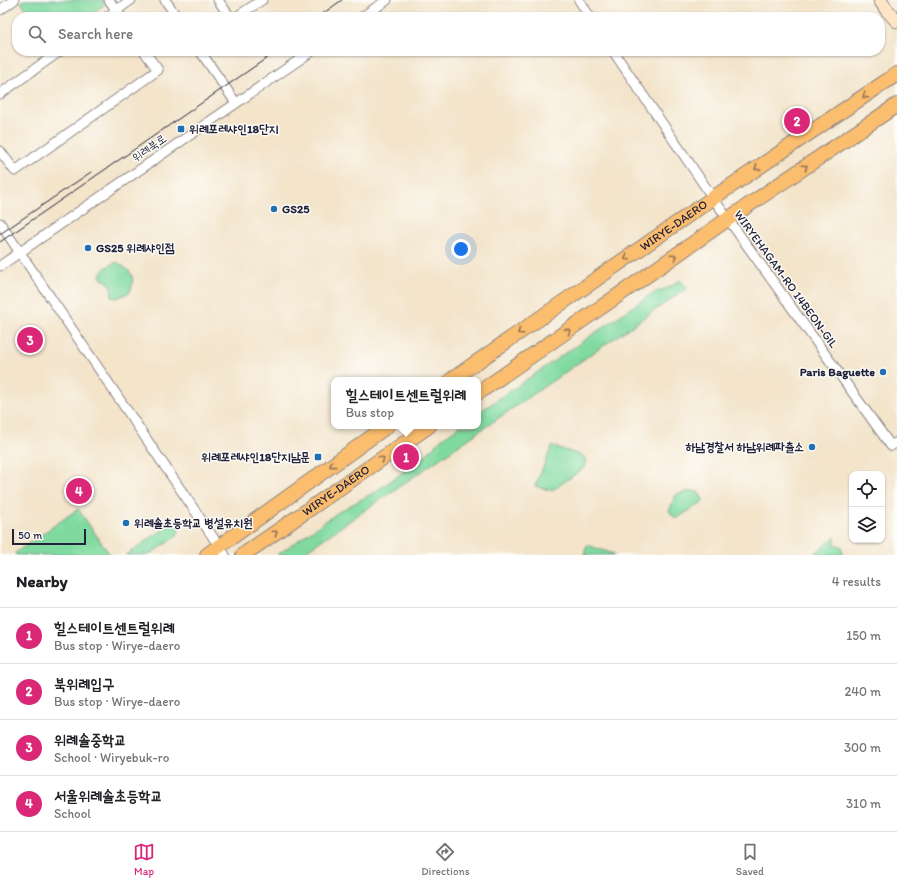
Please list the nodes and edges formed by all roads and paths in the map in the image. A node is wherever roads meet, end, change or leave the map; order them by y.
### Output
1 (14, 0) edge
2 (109, 0) edge
3 (131, 0) edge
4 (165, 0) edge
5 (218, 0) edge
6 (262, 0) edge
7 (387, 0) edge
8 (579, 0) edge
9 (880, 0) edge
10 (0, 10) edge
11 (117, 12) edge
12 (120, 12) edge
13 (173, 12) edge
14 (226, 12) edge
15 (244, 12) edge
16 (369, 12) edge
17 (587, 12) edge
18 (897, 21) edge
19 (53, 56) edge
20 (148, 56) edge
21 (203, 56) edge
22 (305, 56) edge
23 (616, 56) edge
24 (897, 74) edge
25 (0, 94) edge
26 (236, 103) junction
27 (897, 105) edge
28 (0, 151) edge
29 (712, 198) junction
30 (728, 219) junction
31 (0, 222) edge
32 (20, 252) junction
33 (0, 266) edge
34 (455, 377) edge
35 (481, 391) edge
36 (383, 429) edge
37 (425, 429) edge
38 (897, 442) edge
39 (222, 551) edge
40 (207, 555) edge
41 (243, 555) edge

1 - 10 street
2 - 11 street
3 - 12 street
4 - 13 street
5 - 14 street
6 - 15 street
7 - 16 street
8 - 17 street
9 - 18 main road
19 - 25 street
20 - 28 street
21 - 26 street
22 - 26 street, 위례북로
23 - 29 street, WIRYEHAGAM-RO 14BEON-GIL
24 -> 29 main road, WIRYE-DAERO
26 - 32 street, 위례북로
30 -> 27 main road
29 - 30 street, WIRYEHAGAM-RO 14BEON-GIL
29 -> 34 main road, WIRYE-DAERO
35 -> 30 main road
30 - 38 street, WIRYEHAGAM-RO 14BEON-GIL
31 - 32 street
32 - 33 street, 위례북로
32 - 39 street
36 -> 39 main road, WIRYE-DAERO
41 -> 37 main road, WIRYE-DAERO
39 - 40 main road, WIRYE-DAERO

